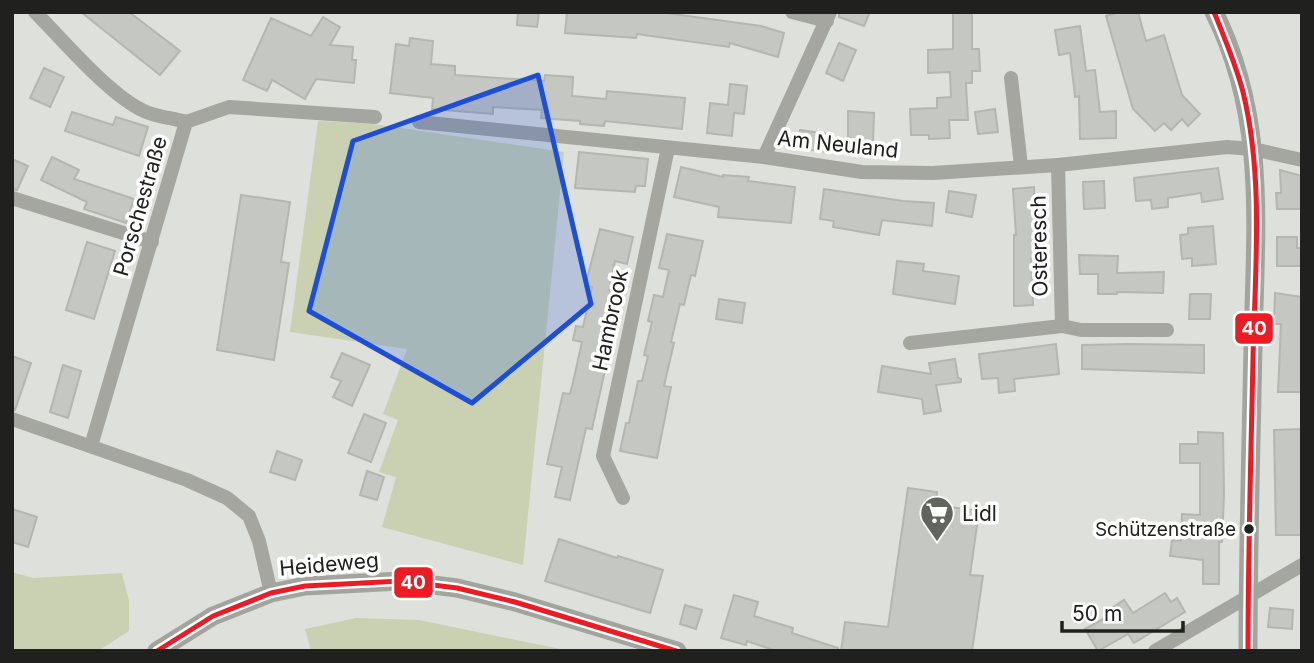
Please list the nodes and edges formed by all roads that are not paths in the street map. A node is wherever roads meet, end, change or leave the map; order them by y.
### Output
1 (35, 12) edge
2 (792, 12) edge
3 (1214, 12) edge
4 (828, 17) edge
5 (1011, 78) dead end
6 (375, 117) dead end
7 (186, 122) junction
8 (419, 122) dead end
9 (668, 148) junction
10 (1253, 149) junction
11 (764, 157) junction
12 (1302, 160) edge
13 (1058, 165) junction
14 (1021, 166) junction
15 (12, 198) edge
16 (152, 242) junction
17 (1062, 326) junction
18 (1167, 330) dead end
19 (910, 343) dead end
20 (12, 419) edge
21 (91, 446) junction
22 (623, 498) dead end
23 (1302, 565) edge
24 (271, 593) junction
25 (1248, 598) junction
26 (157, 651) edge
27 (677, 651) edge
28 (1155, 651) edge
29 (1248, 651) edge

1 - 7 street
2 - 4 street
3 - 10 street
4 - 11 street
5 - 14 street
6 - 7 street, Porschestraße
7 - 16 street, Porschestraße
8 - 9 street, Am Neuland
9 - 11 street, Am Neuland
9 - 22 street, Hambrook
10 - 12 street, Am Neuland
10 - 13 street, Am Neuland
10 - 25 street
11 - 14 street, Am Neuland
13 - 14 street, Am Neuland
13 - 17 street, Osteresch
15 - 16 street
16 - 21 street, Porschestraße
17 - 18 street, Osteresch
17 - 19 street, Osteresch
20 - 21 street, Heideweg
21 - 24 street, Heideweg
23 - 25 street
24 - 26 street
24 - 27 street, Heideweg
25 - 28 street
25 - 29 street

